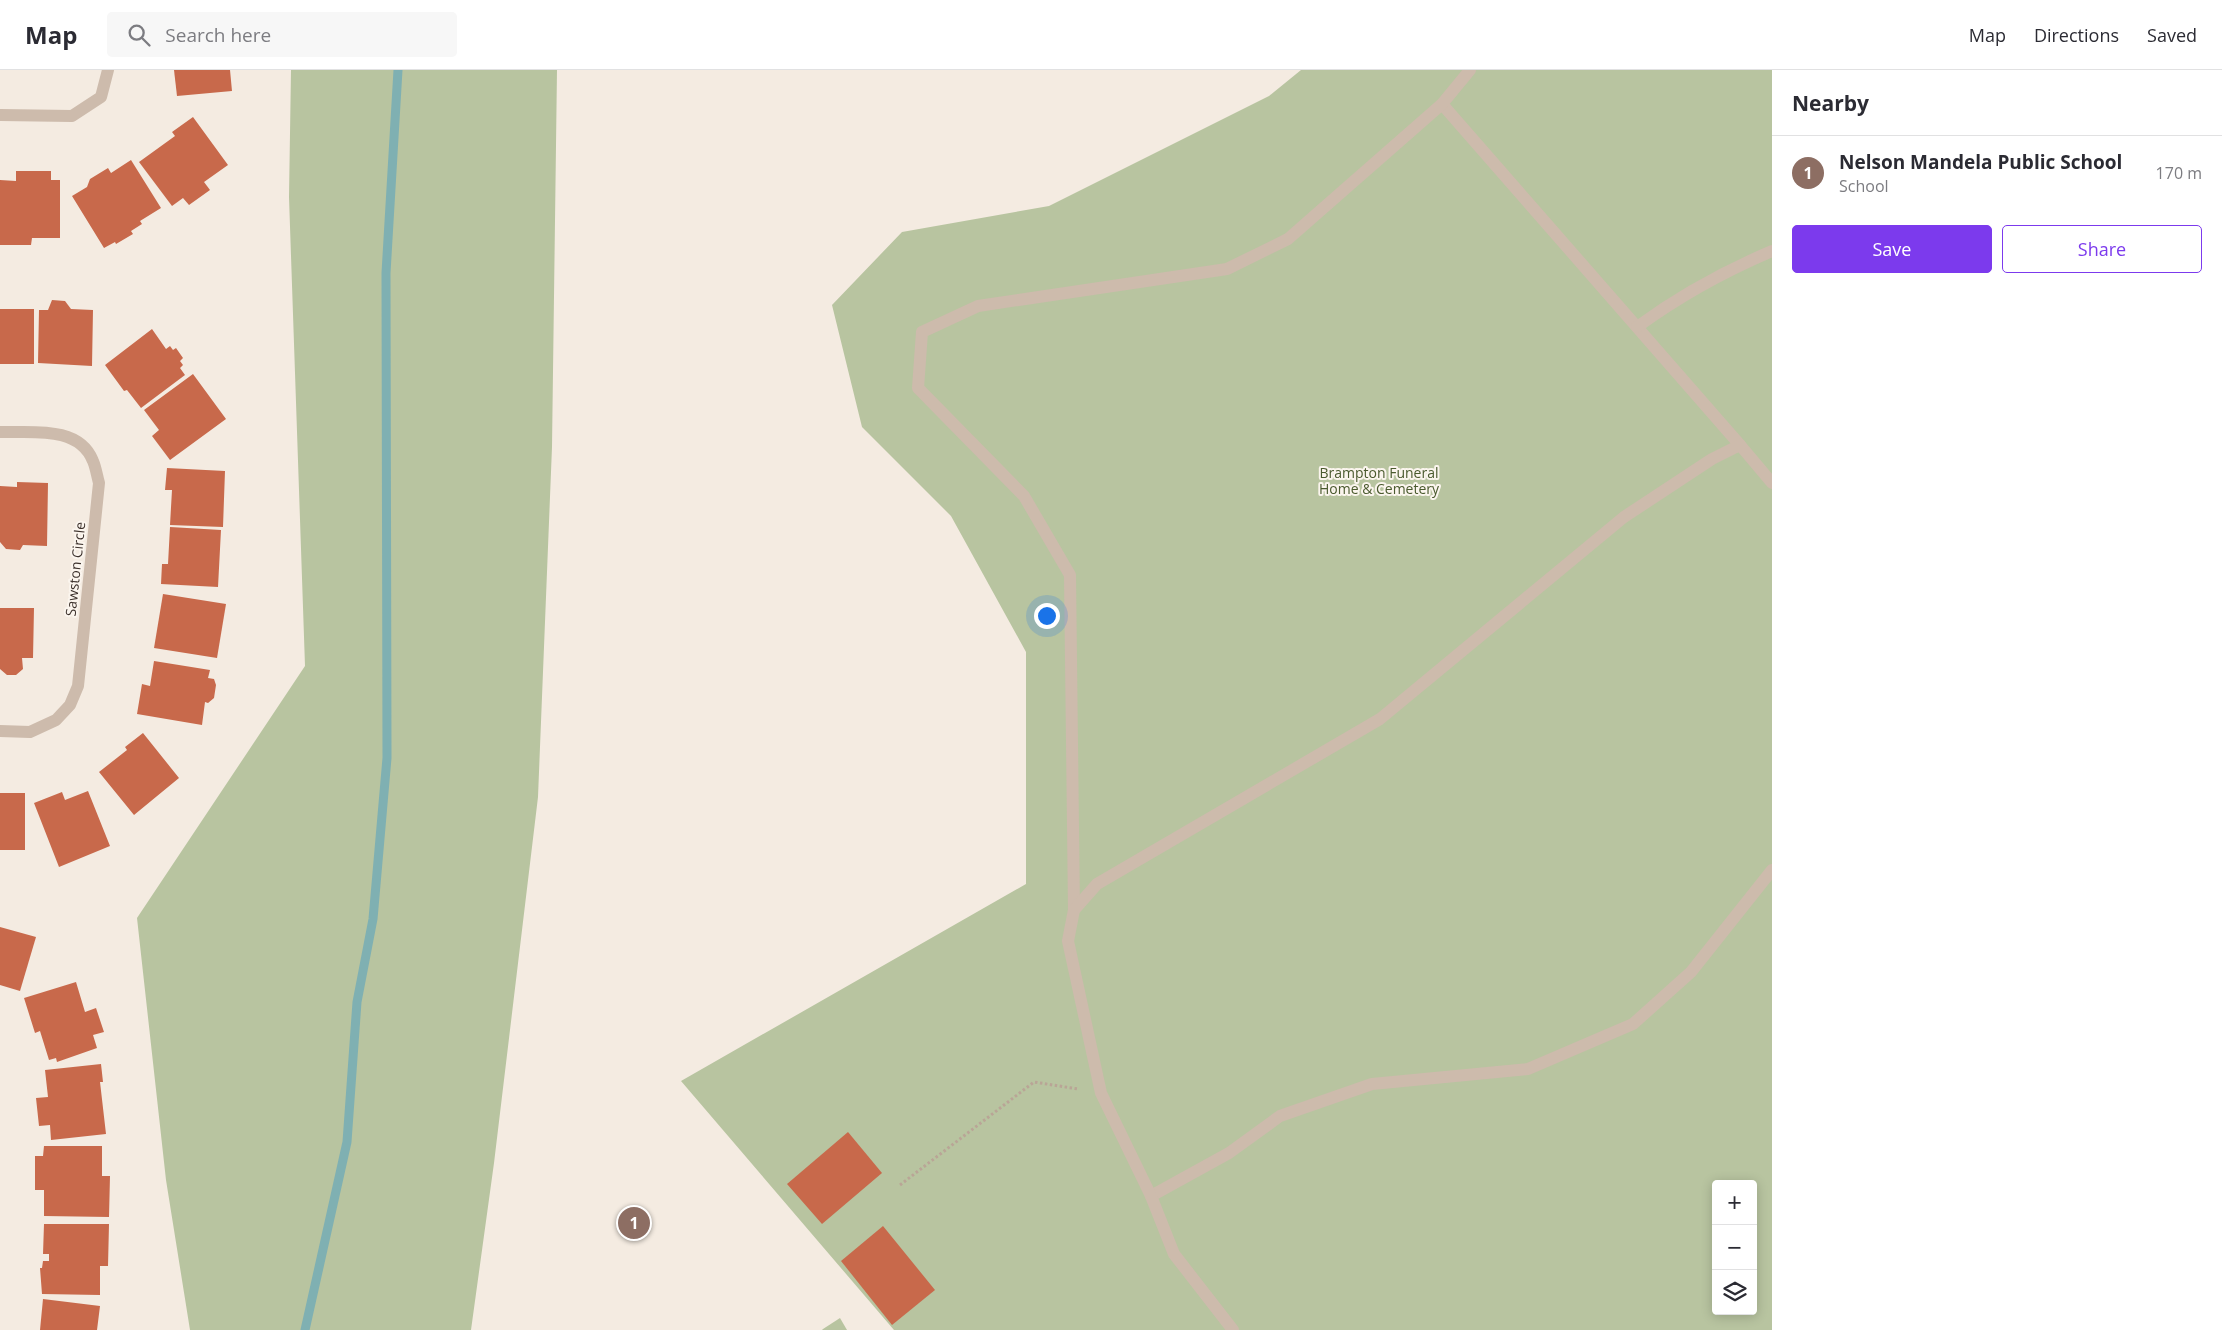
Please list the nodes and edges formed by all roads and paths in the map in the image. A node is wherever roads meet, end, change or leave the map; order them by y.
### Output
1 (108, 70) edge
2 (1470, 70) edge
3 (1442, 104) junction
4 (0, 115) edge
5 (1772, 252) edge
6 (1638, 327) junction
7 (0, 432) edge
8 (1740, 445) junction
9 (1772, 483) edge
10 (0, 731) edge
11 (1772, 870) edge
12 (1074, 910) junction
13 (1101, 1093) junction
14 (900, 1185) dead end
15 (1150, 1196) junction
16 (1233, 1330) edge

1 - 4 street
2 - 3 street
3 - 6 street
3 - 12 street
5 - 6 street
6 - 8 street
7 - 10 street, Sawston Circle
8 - 9 street
8 - 12 street
11 - 15 street
12 - 13 street
13 - 14 path
13 - 15 street
15 - 16 street

